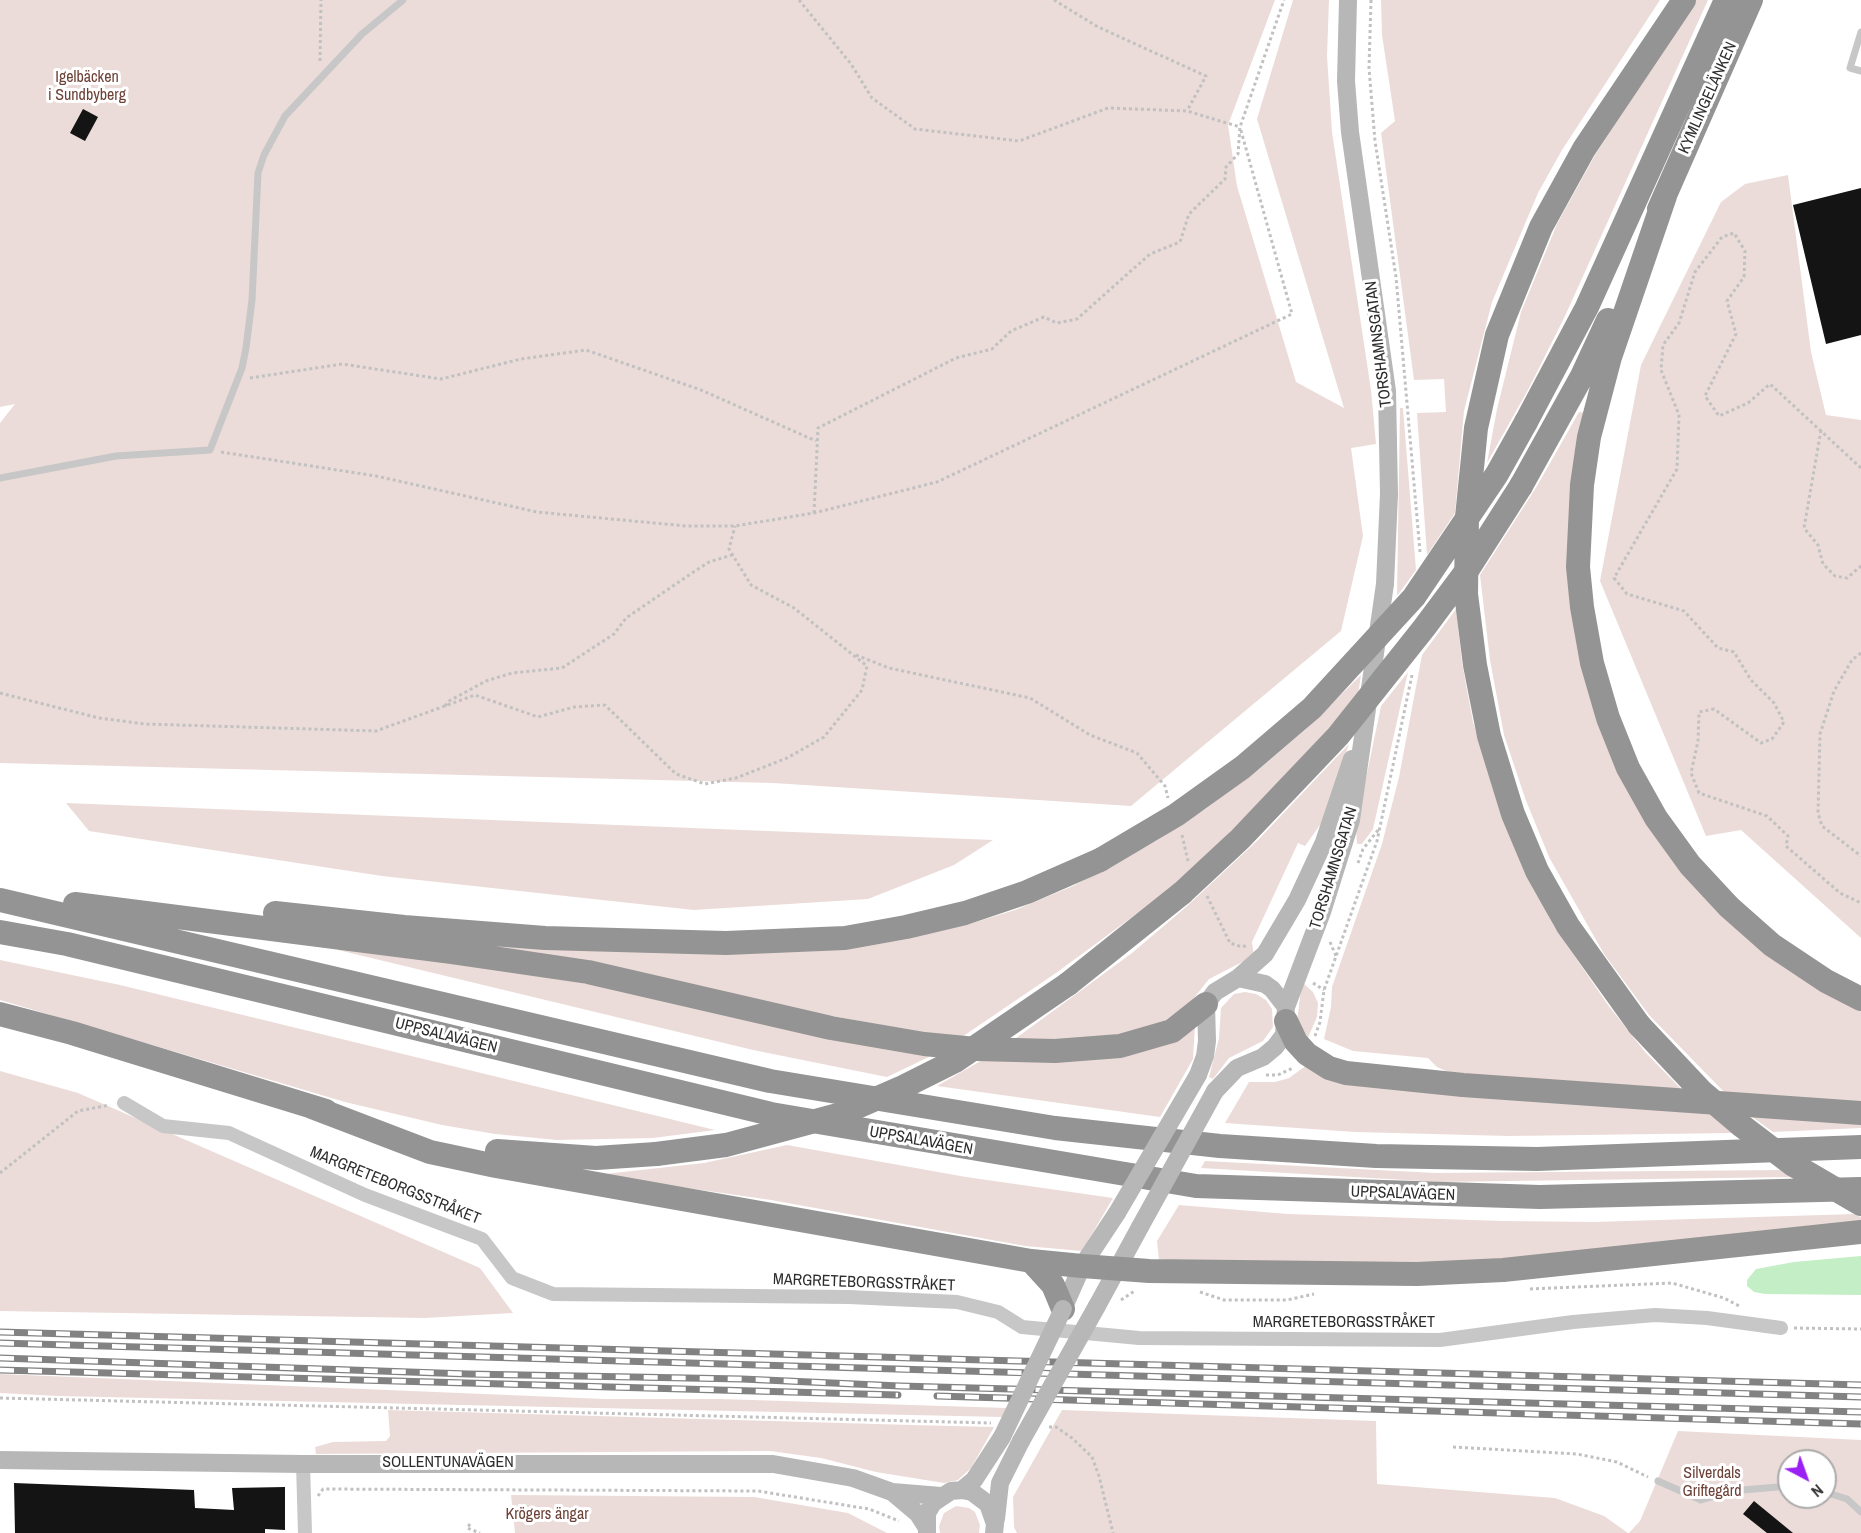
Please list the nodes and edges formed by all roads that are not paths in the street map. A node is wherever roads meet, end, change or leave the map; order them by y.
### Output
1 (404, 0) edge
2 (1348, 0) edge
3 (1684, 0) edge
4 (1726, 0) edge
5 (1752, 0) edge
6 (1861, 32) edge
7 (1861, 71) edge
8 (1665, 196) junction
9 (0, 478) edge
10 (1364, 724) junction
11 (0, 893) edge
12 (0, 900) edge
13 (0, 932) edge
14 (1238, 978) junction
15 (1861, 999) edge
16 (1206, 1004) junction
17 (0, 1014) edge
18 (1286, 1014) junction
19 (124, 1103) road end
20 (312, 1107) junction
21 (1861, 1113) edge
22 (1861, 1147) edge
23 (1861, 1189) edge
24 (1861, 1204) edge
25 (1861, 1232) edge
26 (1031, 1261) junction
27 (1082, 1266) junction
28 (1117, 1269) junction
29 (1064, 1309) junction
30 (1781, 1328) road end
31 (0, 1460) edge
32 (303, 1464) junction
33 (1658, 1481) road end
34 (1777, 1487) edge
35 (962, 1490) junction
36 (892, 1492) junction
37 (941, 1496) junction
38 (1837, 1496) edge
39 (1861, 1512) edge
40 (994, 1528) edge
41 (926, 1529) edge
42 (305, 1533) edge

1 - 9 lane
2 - 10 street, TORSHAMNSGATAN
3 - 24 highway, bridge
4 - 11 highway, bridge
5 - 8 highway, KYMLINGELÄNKEN
6 - 7 lane
8 - 15 highway
8 - 20 highway, bridge
10 - 14 street, TORSHAMNSGATAN
10 - 18 street, TORSHAMNSGATAN
11 - 16 highway
12 - 22 highway, UPPSALAVÄGEN
13 - 23 highway, UPPSALAVÄGEN
14 - 16 street, TORSHAMNSGATAN
14 - 18 street
16 - 27 street, bridge
17 - 20 highway
18 - 21 highway
18 - 28 street, TORSHAMNSGATAN, bridge
19 - 30 street, MARGRETEBORGSSTRÅKET
20 - 26 highway
25 - 28 highway
26 - 27 highway
26 - 29 highway
27 - 28 highway
27 - 29 street
28 - 40 street, TORSHAMNSGATAN, bridge
29 - 35 street, bridge
31 - 32 street, SOLLENTUNAVÄGEN
32 - 36 street, SOLLENTUNAVÄGEN
32 - 42 street
33 - 34 lane
35 - 37 street, SOLLENTUNAVÄGEN
35 - 40 street
36 - 37 street, SOLLENTUNAVÄGEN
36 - 41 street, SOLLENTUNAVÄGEN
37 - 41 street, SOLLENTUNAVÄGEN
38 - 39 lane

